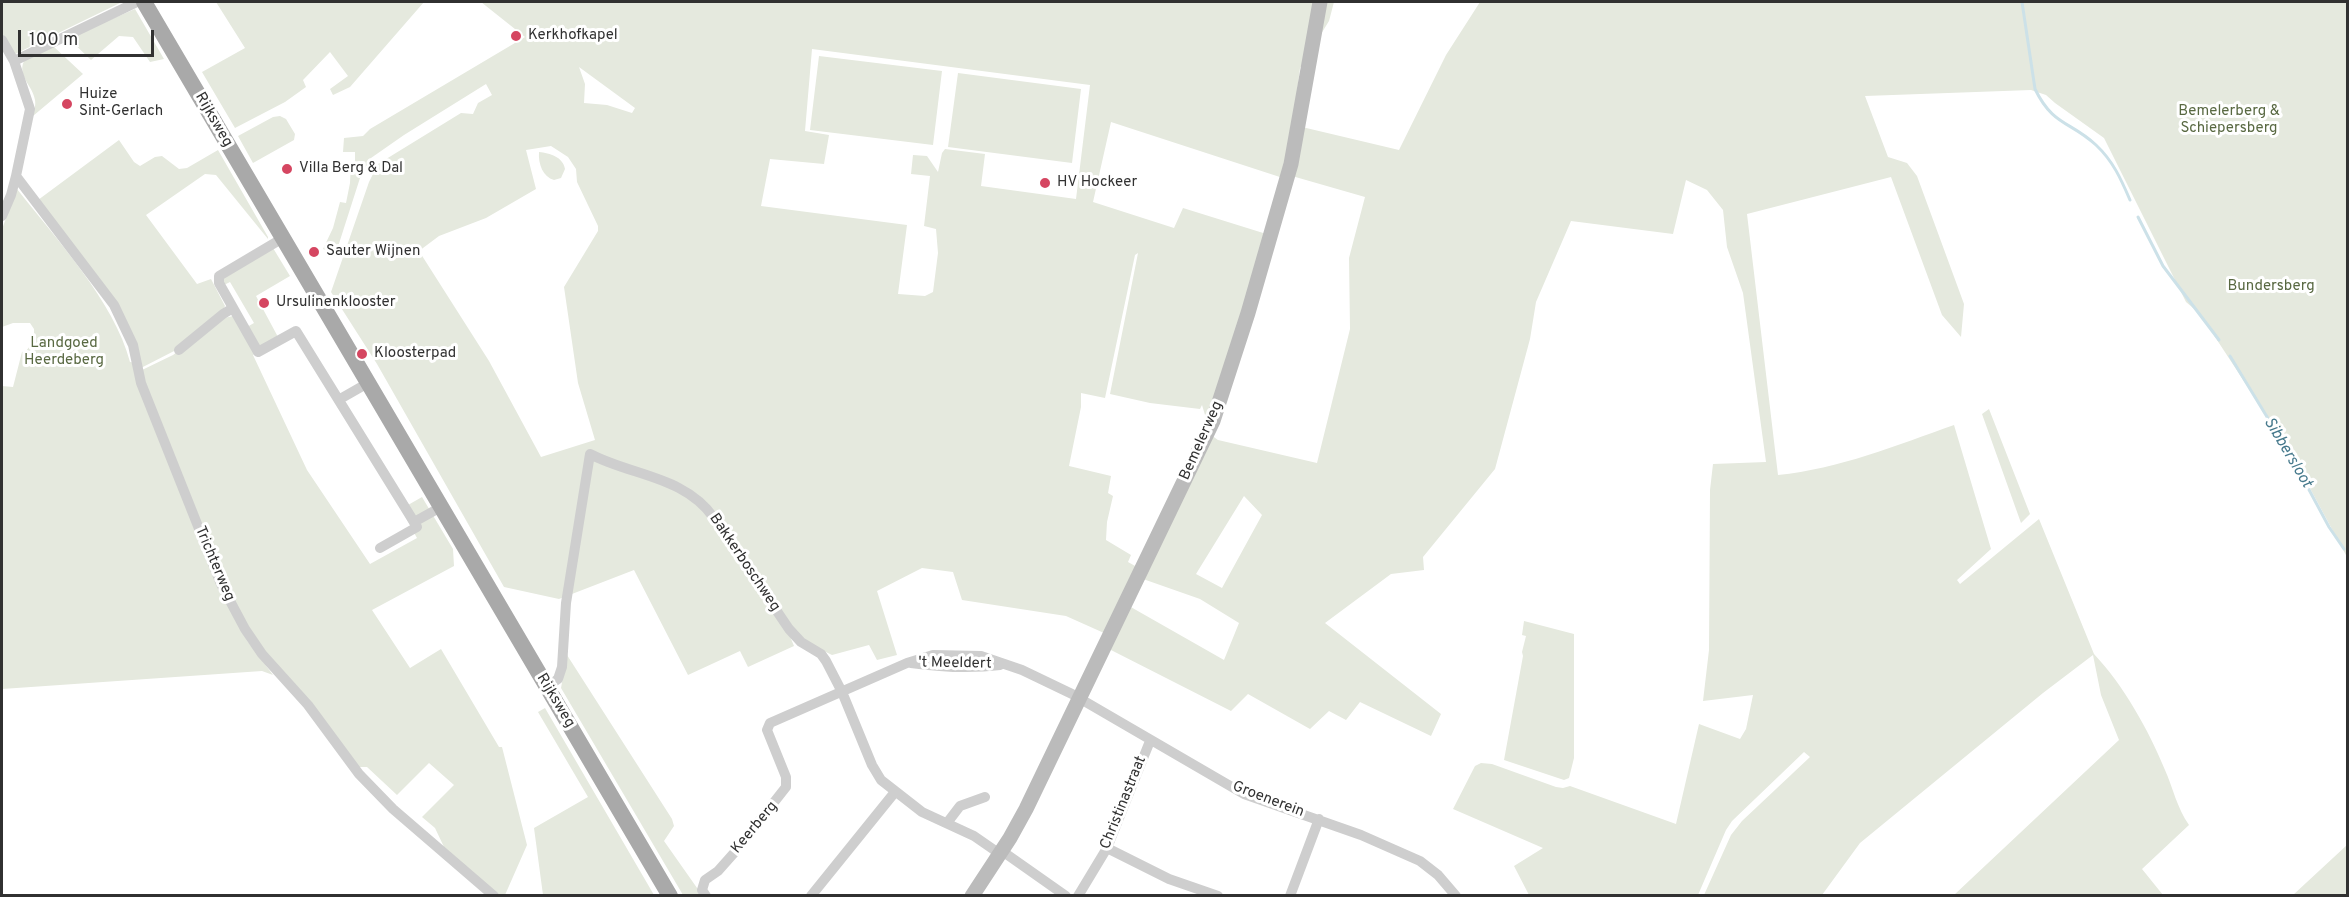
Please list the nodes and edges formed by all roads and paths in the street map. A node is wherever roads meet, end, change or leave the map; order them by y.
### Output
1 (1320, 2) edge
2 (136, 3) edge
3 (2, 40) edge
4 (14, 61) junction
5 (16, 176) junction
6 (6, 192) edge
7 (2, 216) edge
8 (283, 238) junction
9 (233, 308) junction
10 (179, 350) dead end
11 (368, 383) junction
12 (340, 399) junction
13 (441, 507) junction
14 (414, 522) junction
15 (380, 548) dead end
16 (547, 687) junction
17 (842, 692) junction
18 (1080, 699) junction
19 (1150, 741) junction
20 (895, 792) junction
21 (985, 797) dead end
22 (1319, 819) junction
23 (947, 823) junction
24 (1107, 849) junction
25 (1001, 853) junction
26 (494, 896) edge
27 (670, 896) edge
28 (705, 896) edge
29 (811, 896) edge
30 (972, 896) edge
31 (1066, 896) edge
32 (1078, 896) edge
33 (1218, 896) edge
34 (1290, 896) edge
35 (1456, 896) edge

1 - 18 street, Bemelerweg
2 - 4 street
2 - 8 main road, Rijksweg
3 - 4 street
4 - 5 street
5 - 6 street
5 - 26 street, Trichterweg
6 - 7 street
8 - 9 street
8 - 11 main road, Rijksweg
9 - 10 street
9 - 12 street
11 - 12 street
11 - 13 main road, Rijksweg
12 - 14 street
13 - 14 street
13 - 16 main road, Rijksweg
14 - 15 street
16 - 17 street, Bakkerboschweg
16 - 27 main road, Rijksweg
17 - 18 street, 't Meeldert
17 - 20 street, Bakkerboschweg
17 - 28 street, Keerberg
18 - 19 street, Groenerein
18 - 25 street, Bemelerweg
19 - 22 street, Groenerein
19 - 24 street, Christinastraat
20 - 23 street, Bakkerboschweg
20 - 29 street
21 - 23 street
22 - 34 street
22 - 35 street, Groenerein
23 - 25 street, Bakkerboschweg
24 - 32 street, Christinastraat
24 - 33 street
25 - 30 street, Bemelerweg
25 - 31 street

